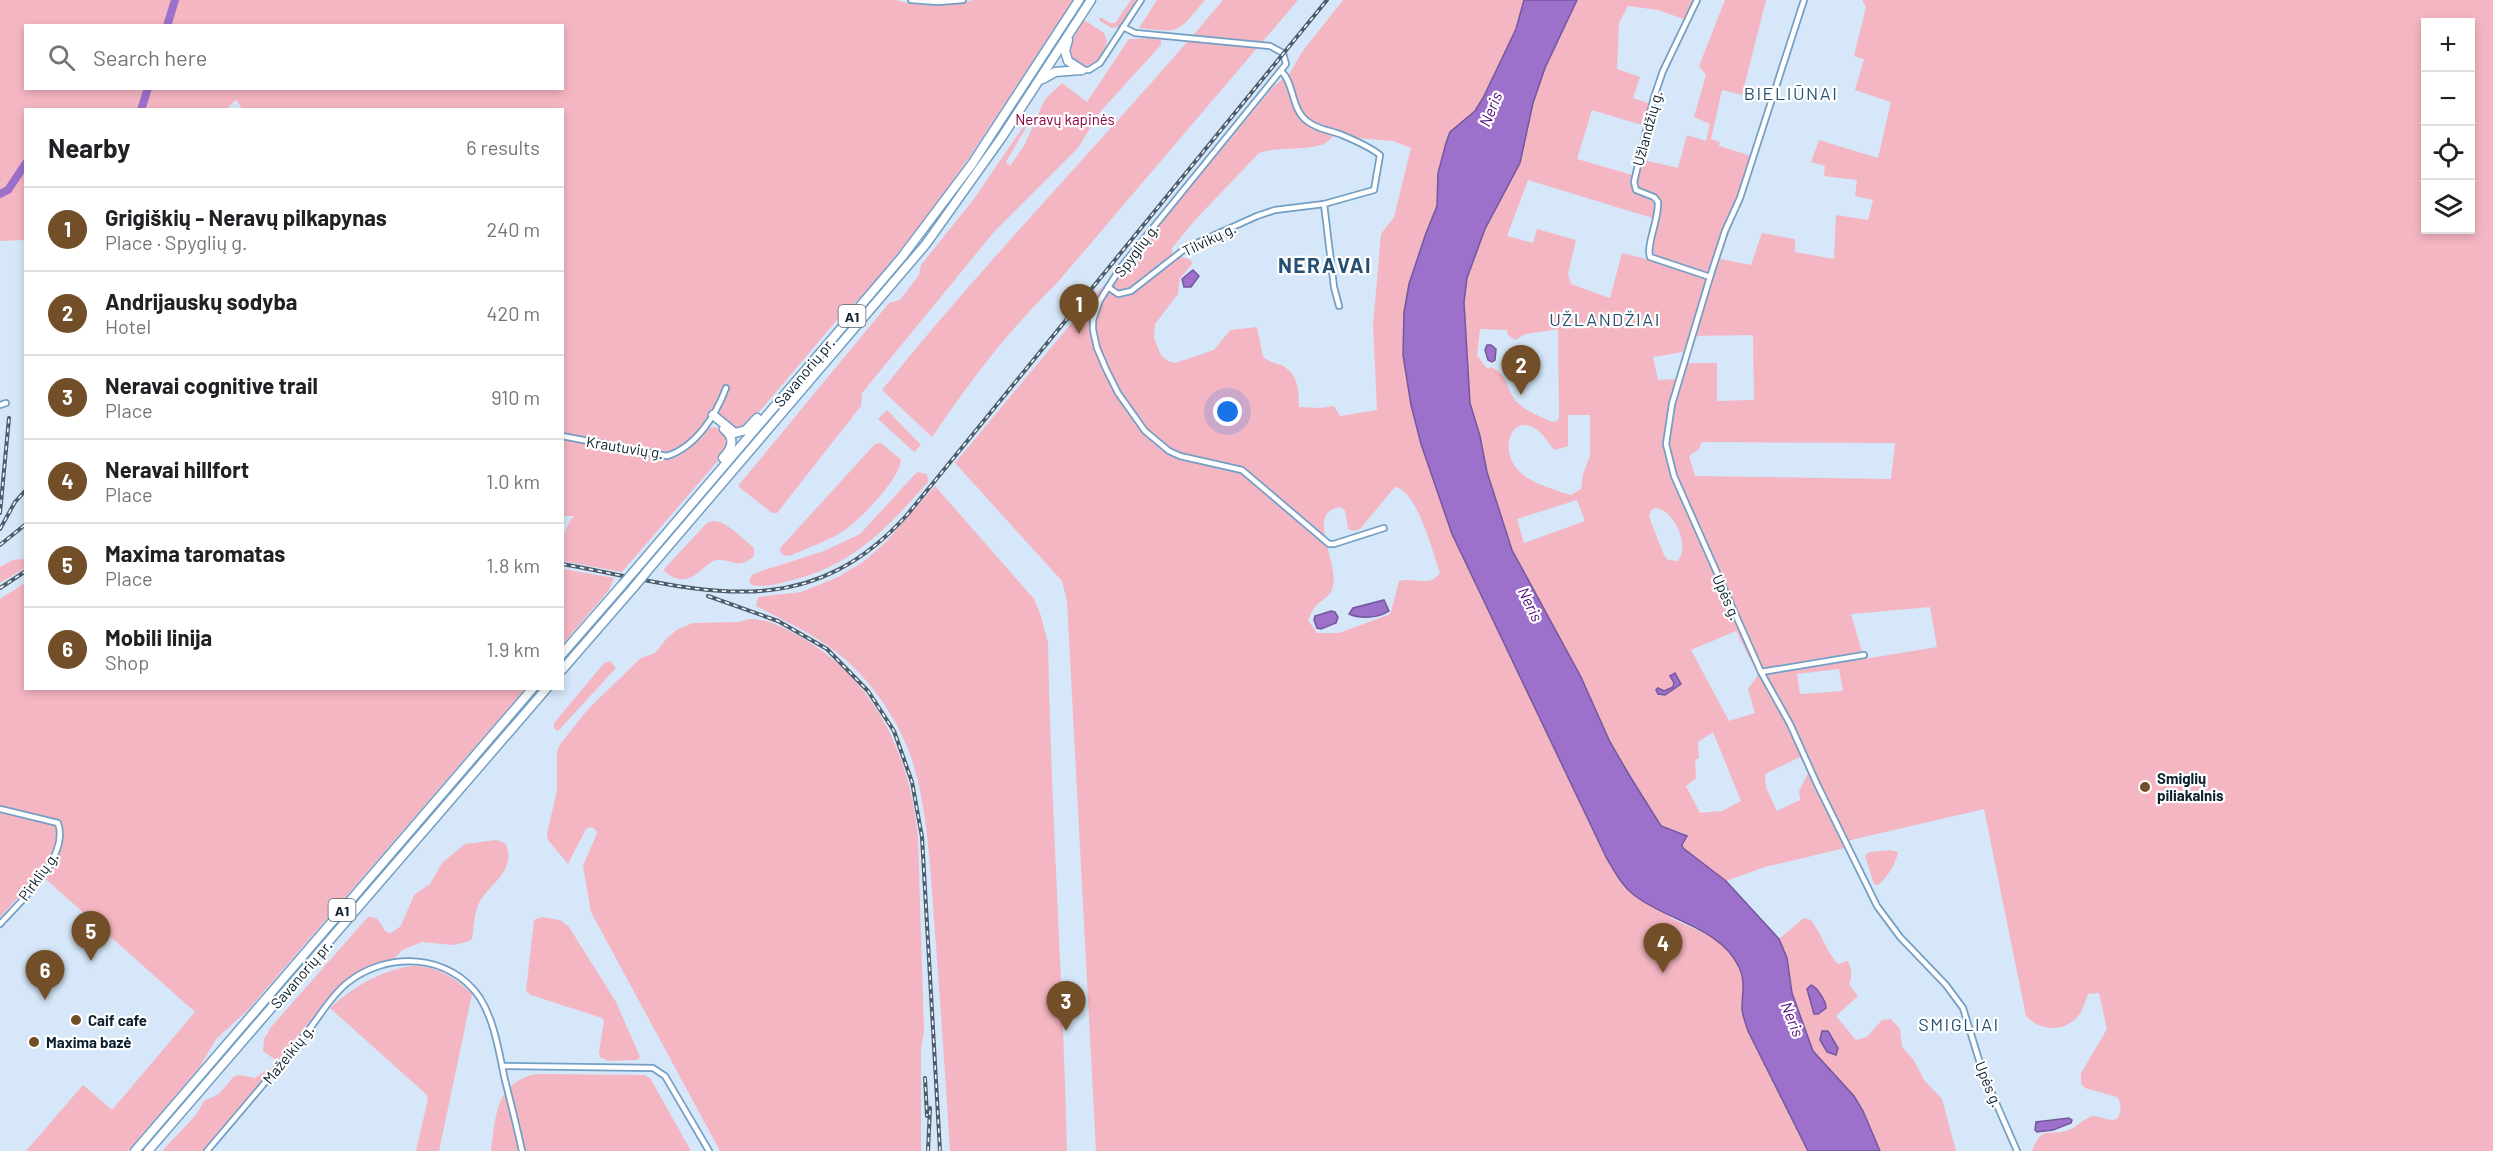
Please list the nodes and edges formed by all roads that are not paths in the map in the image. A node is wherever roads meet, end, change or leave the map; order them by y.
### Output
1 (911, 0) edge
2 (963, 0) edge
3 (1079, 0) edge
4 (1091, 0) edge
5 (1141, 0) edge
6 (1697, 0) edge
7 (1804, 0) edge
8 (1123, 27) junction
9 (1073, 28) junction
10 (1082, 70) junction
11 (1282, 72) junction
12 (1035, 86) junction
13 (1324, 204) junction
14 (902, 257) junction
15 (1710, 277) junction
16 (1108, 287) junction
17 (1339, 306) dead end
18 (726, 388) dead end
19 (6, 403) dead end
20 (0, 405) edge
21 (712, 416) junction
22 (564, 436) edge
23 (1384, 528) dead end
24 (636, 569) junction
25 (564, 652) edge
26 (1864, 655) dead end
27 (564, 668) edge
28 (1761, 672) junction
29 (531, 690) edge
30 (545, 690) edge
31 (0, 809) edge
32 (0, 924) edge
33 (502, 1066) junction
34 (135, 1151) edge
35 (148, 1151) edge
36 (207, 1151) edge
37 (522, 1151) edge
38 (709, 1151) edge
39 (2017, 1151) edge

1 - 2 street
3 - 14 highway, Savanorių pr. / A1
4 - 9 highway, A1
5 - 8 street
6 - 15 street, Užlandžių g.
7 - 15 street, Upės g.
8 - 10 street
8 - 11 street
9 - 10 highway
9 - 12 highway, A1
10 - 12 highway
11 - 13 street, Tilvikų g.
11 - 16 street, Spyglių g.
12 - 27 highway, Savanorių pr. / A1, bridge
13 - 16 street, Tilvikų g.
13 - 17 street
14 - 21 highway
14 - 24 highway, Savanorių pr. / A1
15 - 28 street, Upės g.
16 - 23 street, Spyglių g.
18 - 21 street, Krautuvių g.
19 - 20 street
21 - 22 street, Krautuvių g.
21 - 24 highway
24 - 25 highway, Savanorių pr. / A1, bridge
26 - 28 street
28 - 39 street, Upės g.
29 - 34 highway, Savanorių pr. / A1
30 - 35 highway, Savanorių pr. / A1
31 - 32 street, Pirklių g.
33 - 36 street, Mažeikių g.
33 - 37 street, Mažeikių g.
33 - 38 street

